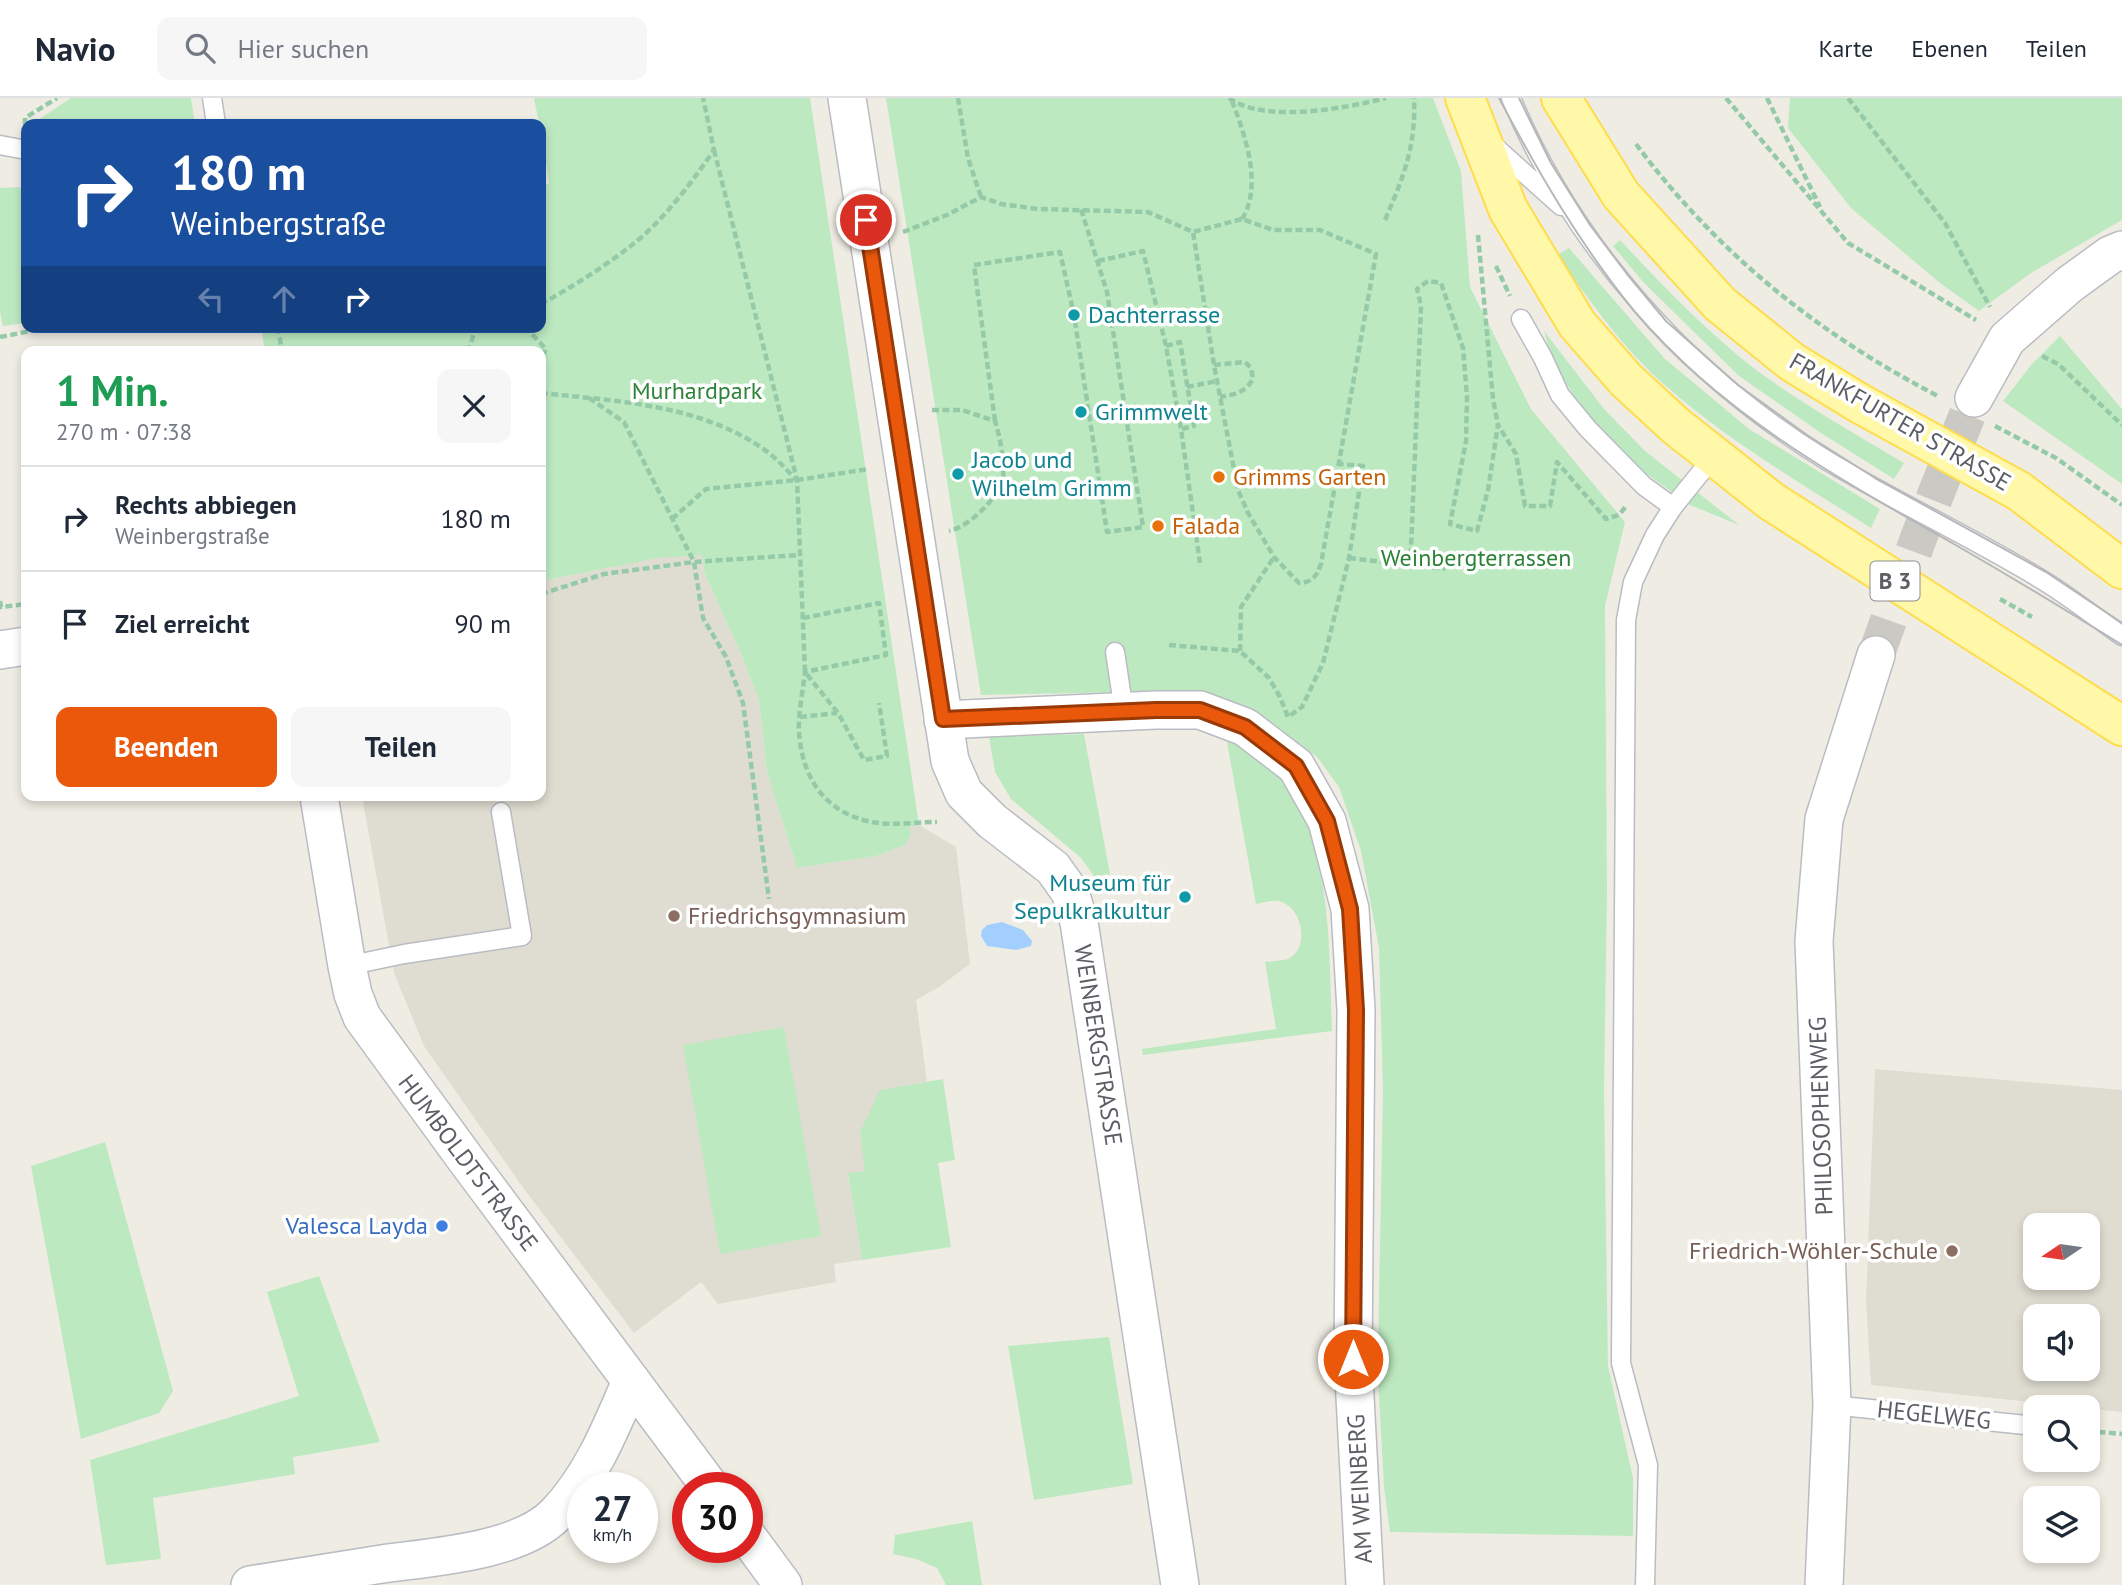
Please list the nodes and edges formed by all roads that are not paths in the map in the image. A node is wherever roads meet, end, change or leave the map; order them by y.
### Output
1 (212, 98) edge
2 (847, 98) edge
3 (1511, 98) edge
4 (1561, 98) edge
5 (1471, 115) edge
6 (215, 119) edge
7 (0, 145) edge
8 (21, 149) edge
9 (1572, 215) junction
10 (2122, 250) edge
11 (1521, 319) road end
12 (1970, 407) tunnel mouth
13 (1714, 456) junction
14 (1673, 507) junction
15 (2122, 569) edge
16 (2122, 636) edge
17 (21, 647) edge
18 (0, 650) edge
19 (1115, 652) dead end
20 (1876, 655) tunnel mouth
21 (1124, 711) junction
22 (943, 719) junction
23 (2122, 726) edge
24 (320, 801) edge
25 (501, 812) dead end
26 (347, 966) junction
27 (631, 1381) junction
28 (1832, 1405) junction
29 (2023, 1425) edge
30 (699, 1472) edge
31 (763, 1558) edge
32 (1365, 1572) edge
33 (250, 1585) edge
34 (783, 1585) edge
35 (1180, 1585) edge
36 (1645, 1585) edge
37 (1824, 1585) edge

1 - 6 lane
2 - 22 street, WEINBERGSTRASSE
3 - 9 lane
4 - 15 main road, FRANKFURTER STRASSE
5 - 9 lane
5 - 13 main road, B 3
7 - 8 lane
9 - 16 lane
10 - 12 street
11 - 14 lane
13 - 14 lane
13 - 23 main road, B 3
14 - 36 lane
17 - 18 street
19 - 21 lane
20 - 28 street, PHILOSOPHENWEG
21 - 22 street, AM WEINBERG
21 - 32 street, AM WEINBERG
22 - 35 street, WEINBERGSTRASSE
24 - 26 street, HUMBOLDTSTRASSE
25 - 26 lane
26 - 27 street, HUMBOLDTSTRASSE
27 - 30 street, HUMBOLDTSTRASSE
27 - 33 street
28 - 29 lane, HEGELWEG
28 - 37 street, PHILOSOPHENWEG
31 - 34 street

